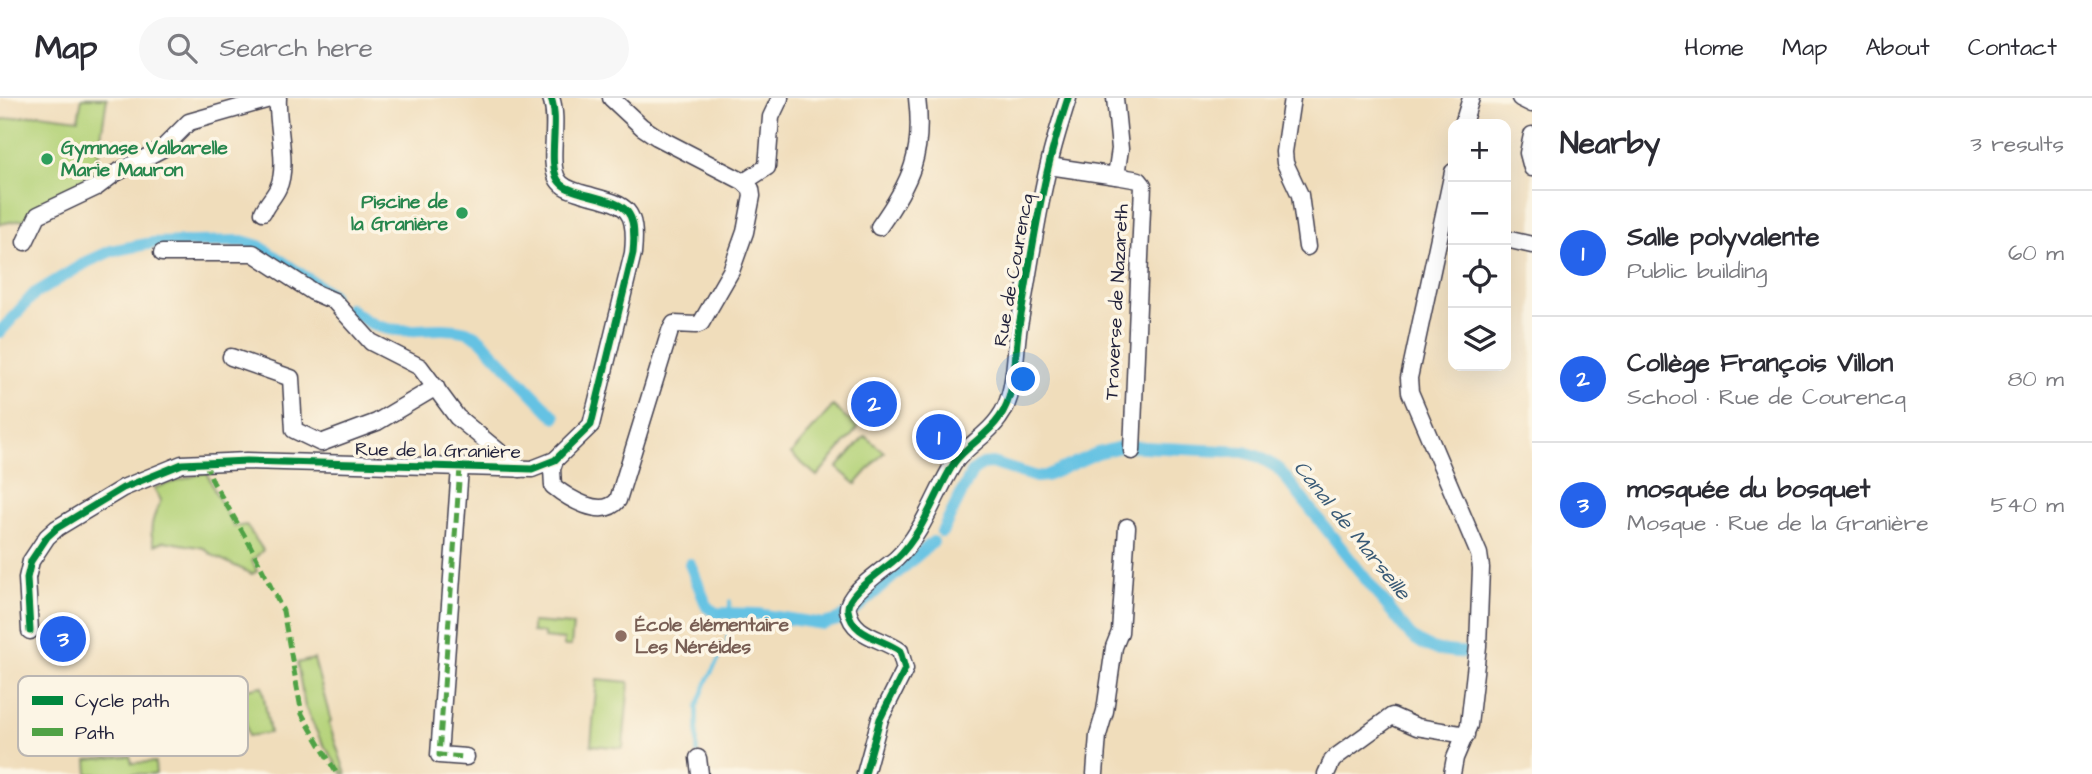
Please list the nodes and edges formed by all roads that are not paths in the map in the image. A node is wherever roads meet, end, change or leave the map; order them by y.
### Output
1 (276, 98) edge
2 (551, 98) edge
3 (611, 98) edge
4 (780, 98) edge
5 (917, 98) edge
6 (1068, 98) edge
7 (1115, 98) edge
8 (1292, 98) edge
9 (1471, 98) edge
10 (1520, 98) edge
11 (1532, 104) edge
12 (1465, 119) edge
13 (1532, 135) edge
14 (1049, 166) junction
15 (1532, 169) edge
16 (1116, 176) junction
17 (744, 182) junction
18 (263, 212) dead end
19 (1448, 226) edge
20 (879, 227) dead end
21 (1511, 240) edge
22 (25, 242) dead end
23 (1532, 244) edge
24 (1307, 247) dead end
25 (162, 253) dead end
26 (230, 357) dead end
27 (436, 387) junction
28 (1132, 445) dead end
29 (555, 460) junction
30 (460, 468) junction
31 (520, 469) junction
32 (1127, 527) dead end
33 (30, 631) dead end
34 (1466, 735) junction
35 (466, 757) dead end
36 (864, 774) edge
37 (1095, 774) edge
38 (1326, 774) edge
39 (1452, 774) edge

1 - 18 street
1 - 22 street
2 - 29 street, Rue de la Granière
3 - 17 street
4 - 17 street
5 - 20 street
6 - 14 street, Rue de Courencq
7 - 16 street
8 - 24 street
9 - 12 street
10 - 11 street
13 - 15 street
14 - 16 street
14 - 36 street, Rue de Courencq
16 - 28 street, Traverse de Nazareth
17 - 29 street
19 - 34 street
21 - 23 street
25 - 27 street
26 - 27 street
27 - 31 street
29 - 31 street, Rue de la Granière
30 - 31 street, Rue de la Granière
30 - 33 street, Rue de la Granière
30 - 35 street
32 - 37 street
34 - 38 street
34 - 39 street

